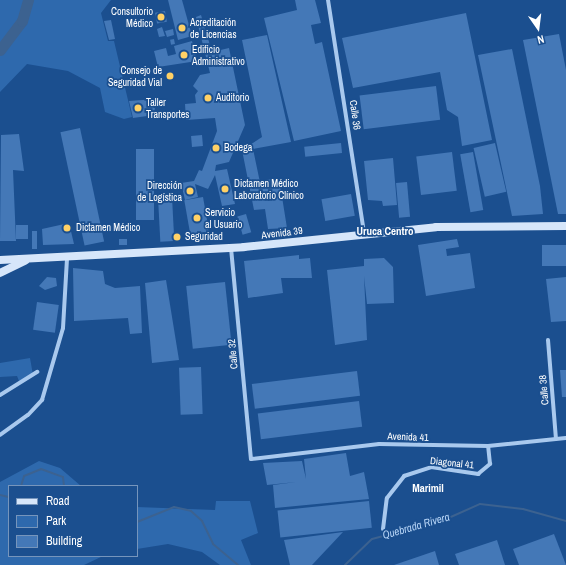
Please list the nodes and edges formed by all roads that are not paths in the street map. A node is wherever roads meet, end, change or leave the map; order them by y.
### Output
1 (328, 0) edge
2 (566, 226) edge
3 (364, 233) junction
4 (231, 248) junction
5 (67, 258) junction
6 (0, 260) edge
7 (28, 260) junction
8 (0, 273) edge
9 (548, 340) dead end
10 (37, 372) dead end
11 (0, 395) edge
12 (0, 435) edge
13 (566, 438) edge
14 (556, 439) junction
15 (488, 446) junction
16 (251, 459) joint
17 (383, 529) dead end

1 - 3 street, Calle 36
2 - 3 main road, Avenida 39
3 - 4 main road, Avenida 39
4 - 5 main road, Avenida 39
4 - 16 street, Calle 32
5 - 7 main road, Avenida 39
5 - 12 street
6 - 7 main road, Avenida 39
7 - 8 main road
9 - 14 street, Calle 38
10 - 11 street
13 - 14 street, Avenida 41
14 - 15 street, Avenida 41
15 - 16 street, Avenida 41
15 - 17 street, Diagonal 41

